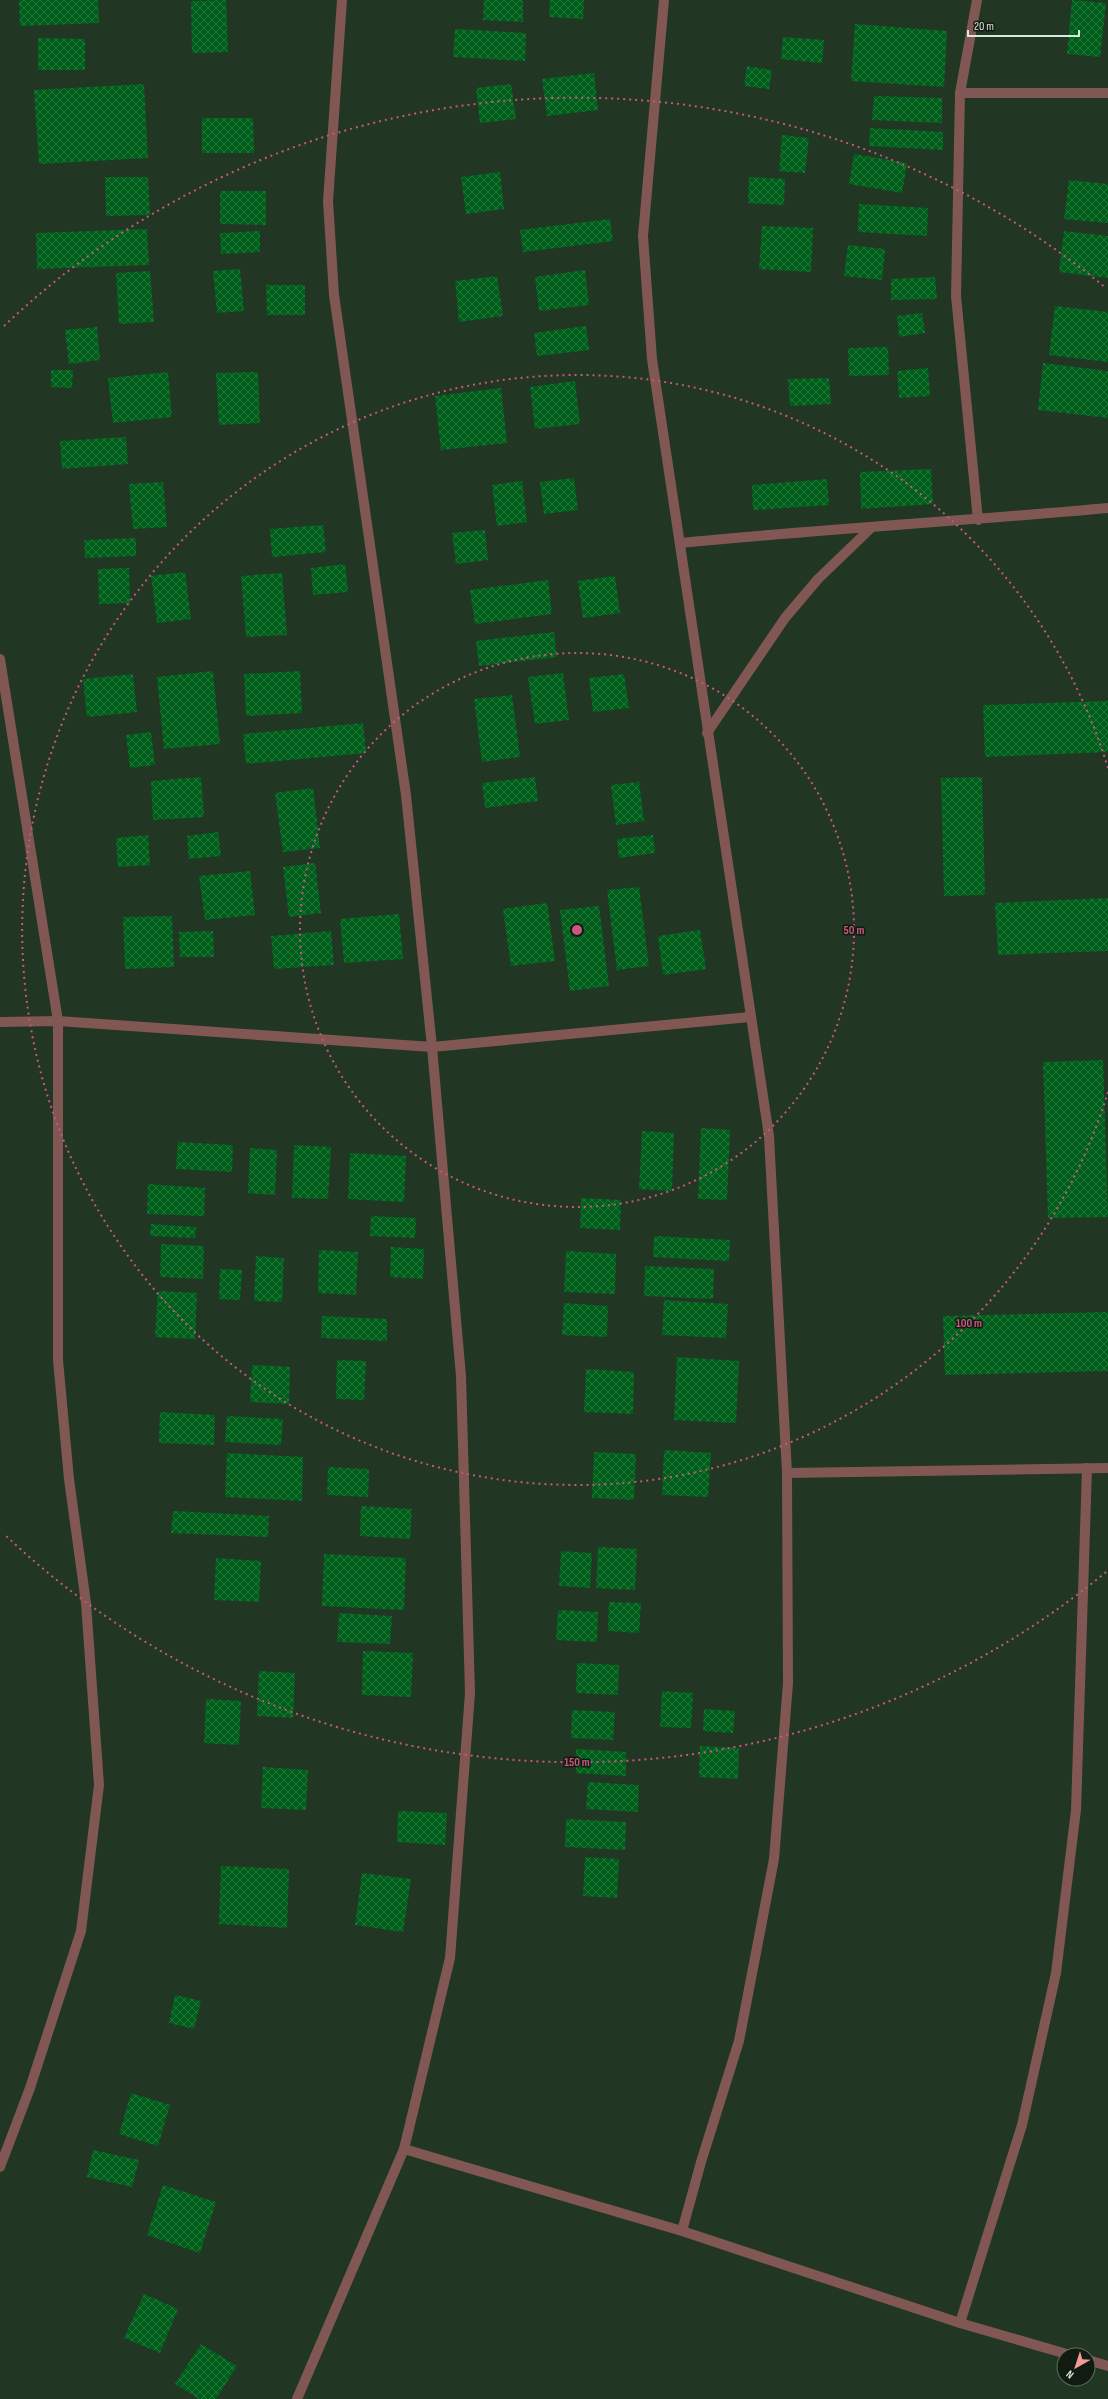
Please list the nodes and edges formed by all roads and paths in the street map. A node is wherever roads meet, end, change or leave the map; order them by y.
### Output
1 (342, 0) edge
2 (664, 0) edge
3 (976, 0) edge
4 (960, 93) junction
5 (1108, 93) edge
6 (1108, 508) edge
7 (978, 520) junction
8 (872, 527) junction
9 (680, 543) junction
10 (0, 659) edge
11 (707, 733) junction
12 (750, 1017) junction
13 (58, 1021) junction
14 (0, 1022) edge
15 (432, 1046) junction
16 (1087, 1468) junction
17 (1108, 1468) edge
18 (787, 1473) junction
19 (404, 2149) junction
20 (0, 2167) edge
21 (682, 2232) junction
22 (960, 2323) junction
23 (1056, 2351) edge
24 (1096, 2362) edge
25 (1108, 2366) edge
26 (297, 2399) edge

1 - 15 street
2 - 9 street
3 - 4 street
4 - 5 street
4 - 7 street
6 - 7 street
7 - 8 street
8 - 9 street
8 - 11 street
9 - 11 street
10 - 13 street
11 - 12 street
12 - 15 street
12 - 18 street
13 - 14 street
13 - 15 street
13 - 20 street
15 - 19 street
16 - 17 street
16 - 18 street
16 - 22 street
18 - 21 street
19 - 21 street
19 - 26 street
21 - 22 street
22 - 23 street
24 - 25 street

